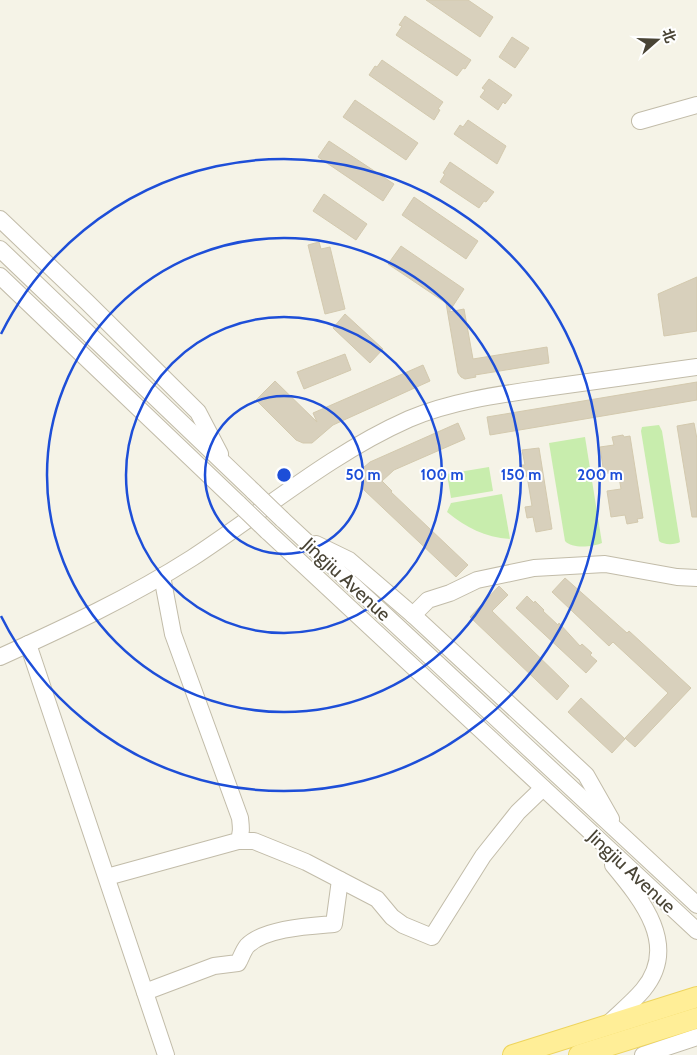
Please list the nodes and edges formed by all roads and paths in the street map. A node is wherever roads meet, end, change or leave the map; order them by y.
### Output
1 (697, 105) edge
2 (640, 121) dead end
3 (0, 219) edge
4 (0, 249) edge
5 (0, 276) edge
6 (697, 367) edge
7 (225, 465) junction
8 (303, 538) junction
9 (162, 576) junction
10 (697, 578) edge
11 (414, 615) junction
12 (28, 644) junction
13 (0, 657) edge
14 (543, 788) junction
15 (566, 810) junction
16 (618, 832) junction
17 (238, 841) junction
18 (106, 878) junction
19 (340, 880) junction
20 (694, 902) edge
21 (697, 931) edge
22 (145, 992) junction
23 (697, 997) edge
24 (697, 1018) edge
25 (607, 1025) junction
26 (697, 1036) edge
27 (166, 1055) edge
28 (513, 1055) edge
29 (579, 1055) edge
30 (643, 1055) edge

1 - 2 street
3 - 7 street
4 - 7 street, Jingjiu Avenue
5 - 14 street, Jingjiu Avenue, bridge
6 - 9 street
7 - 8 street, Jingjiu Avenue, bridge
8 - 11 street
8 - 16 street, Jingjiu Avenue
9 - 12 street
9 - 17 street
10 - 11 street
11 - 16 street
12 - 13 street
12 - 18 street
14 - 15 street, Jingjiu Avenue
14 - 19 street
15 - 21 street, Jingjiu Avenue
15 - 25 street
16 - 20 street, Jingjiu Avenue
17 - 18 street
17 - 19 street
18 - 22 street
19 - 22 street
22 - 27 street
23 - 25 main road
24 - 29 main road
25 - 28 main road
26 - 30 street

